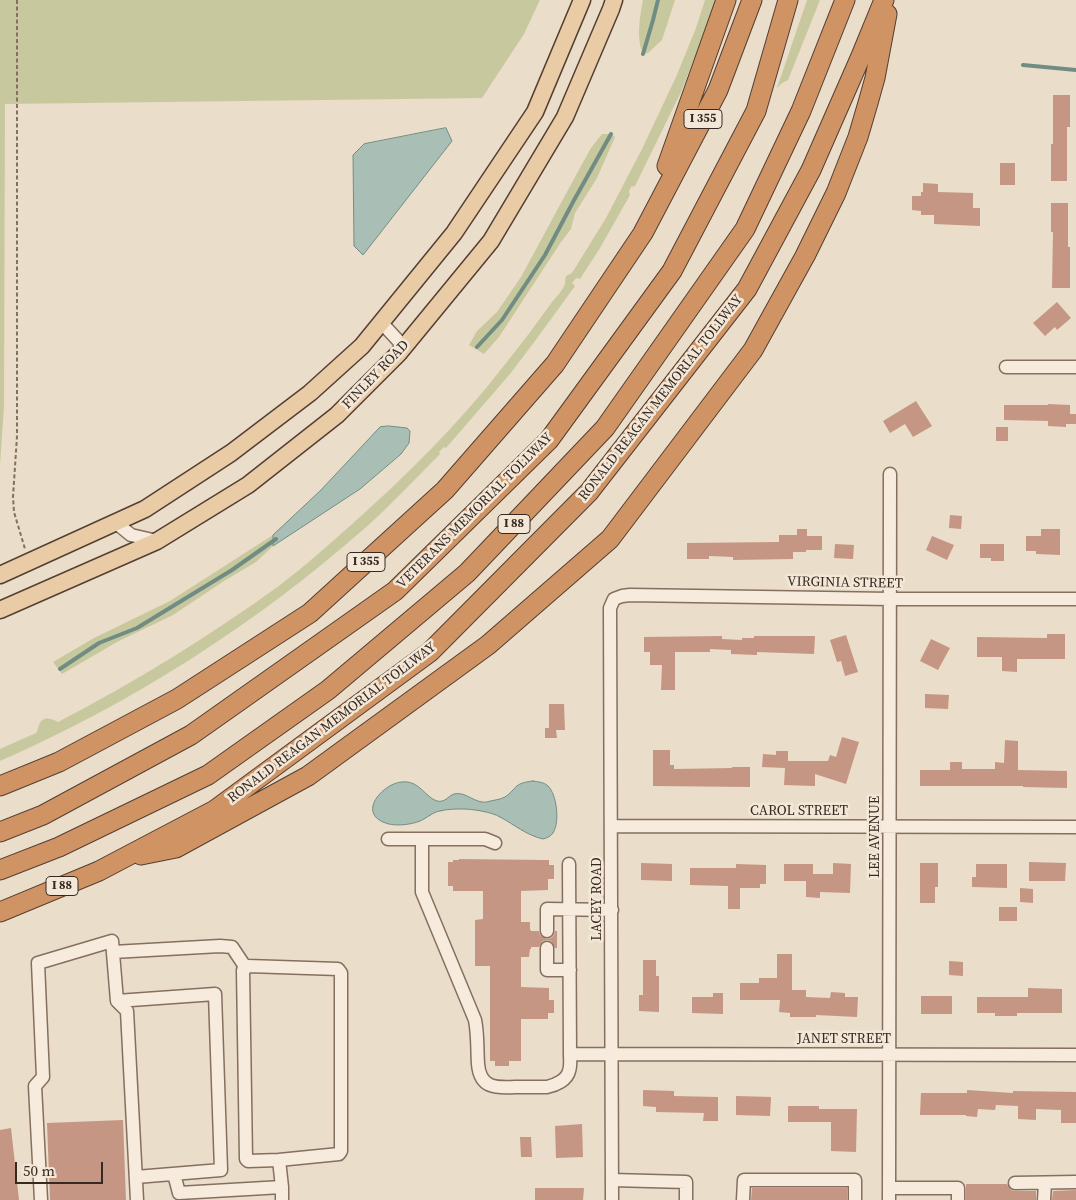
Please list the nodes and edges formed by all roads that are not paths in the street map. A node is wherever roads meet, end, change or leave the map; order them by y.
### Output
1 (582, 0) edge
2 (614, 0) edge
3 (726, 0) edge
4 (752, 0) edge
5 (788, 0) edge
6 (846, 0) edge
7 (884, 0) edge
8 (889, 0) edge
9 (643, 233) junction
10 (381, 322) junction
11 (404, 347) junction
12 (1006, 367) dead end
13 (1076, 367) edge
14 (890, 474) dead end
15 (114, 522) junction
16 (157, 541) junction
17 (0, 575) edge
18 (614, 599) joint
19 (890, 599) junction
20 (1076, 599) edge
21 (0, 610) edge
22 (0, 786) edge
23 (612, 826) junction
24 (890, 826) junction
25 (1076, 827) edge
26 (0, 832) edge
27 (388, 839) dead end
28 (422, 839) junction
29 (495, 843) dead end
30 (122, 858) junction
31 (569, 864) dead end
32 (0, 870) edge
33 (569, 909) junction
34 (612, 910) junction
35 (0, 912) edge
36 (547, 931) dead end
37 (547, 948) dead end
38 (113, 952) junction
39 (246, 968) junction
40 (570, 970) junction
41 (117, 1001) junction
42 (570, 1054) junction
43 (612, 1054) junction
44 (890, 1054) junction
45 (1076, 1055) edge
46 (279, 1160) junction
47 (174, 1174) junction
48 (136, 1177) junction
49 (612, 1180) junction
50 (1076, 1182) edge
51 (1015, 1183) dead end
52 (1045, 1183) junction
53 (282, 1194) edge
54 (889, 1194) edge
55 (180, 1196) edge
56 (41, 1200) edge
57 (137, 1200) edge
58 (612, 1200) edge
59 (686, 1200) edge
60 (743, 1200) edge
61 (854, 1200) edge
62 (958, 1200) edge
63 (1044, 1200) edge

1 - 10 main road
2 - 11 main road, FINLEY ROAD
3 - 9 highway
4 - 9 highway, I 355
5 - 26 highway, VETERANS MEMORIAL TOLLWAY
6 - 32 highway, RONALD REAGAN MEMORIAL TOLLWAY / I 88
7 - 30 highway, RONALD REAGAN MEMORIAL TOLLWAY / I 88
8 - 30 highway
9 - 22 highway, I 355
10 - 11 street
10 - 15 main road
11 - 16 main road, FINLEY ROAD
12 - 13 street
14 - 19 street, LEE AVENUE
15 - 16 street
15 - 17 main road
16 - 21 main road, FINLEY ROAD
18 - 19 street, VIRGINIA STREET
18 - 23 street, LACEY ROAD
19 - 20 street, VIRGINIA STREET
19 - 24 street, LEE AVENUE
23 - 24 street, CAROL STREET
23 - 34 street, LACEY ROAD
24 - 25 street, CAROL STREET
24 - 44 street, LEE AVENUE
27 - 28 street
28 - 29 street
28 - 42 street
30 - 35 highway, RONALD REAGAN MEMORIAL TOLLWAY / I 88
31 - 33 street
33 - 34 street
33 - 36 street
33 - 40 street
34 - 43 street, LACEY ROAD
37 - 40 street
38 - 39 street
38 - 41 street
38 - 56 street
39 - 46 street
39 - 46 street
40 - 42 street
41 - 47 street
41 - 48 street
42 - 43 street, JANET STREET
43 - 44 street, JANET STREET
43 - 49 street, LACEY ROAD
44 - 45 street, JANET STREET
44 - 54 street, LEE AVENUE
46 - 53 street
47 - 48 street
47 - 55 street
48 - 57 street
49 - 58 street, LACEY ROAD
49 - 59 street
50 - 52 street
51 - 52 street
52 - 63 street
53 - 55 street
54 - 62 street
60 - 61 street

